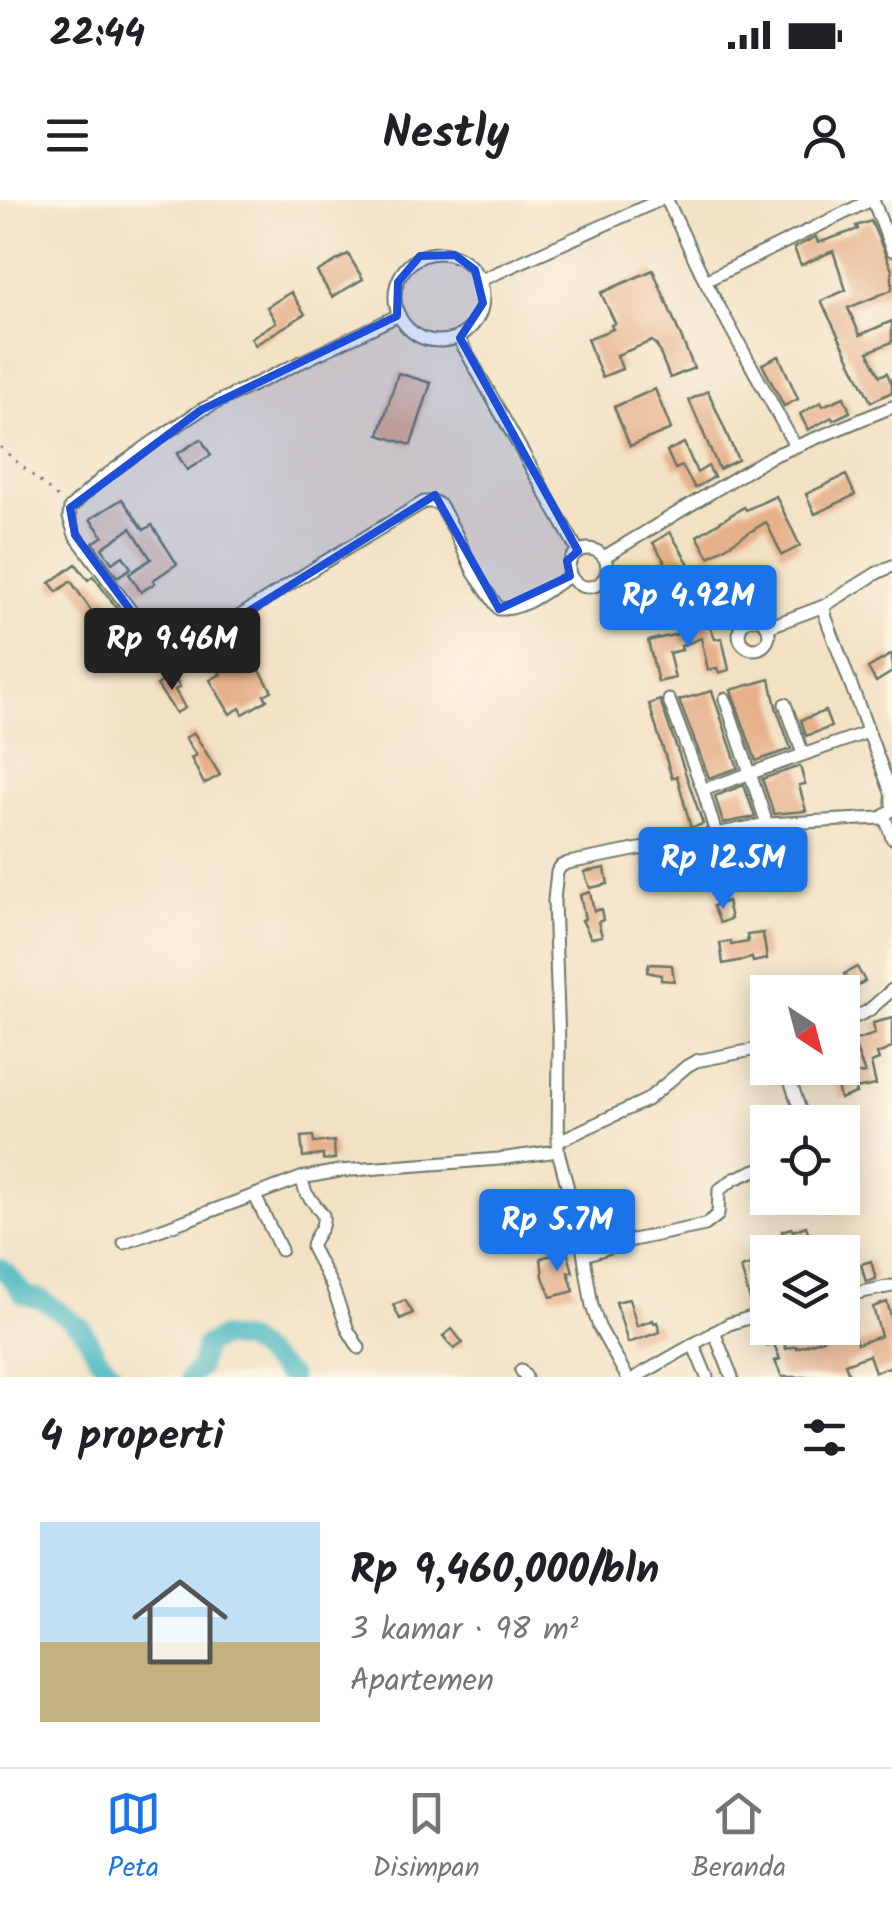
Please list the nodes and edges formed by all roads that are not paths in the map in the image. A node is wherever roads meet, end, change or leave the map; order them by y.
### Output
1 (660, 200) edge
2 (668, 200) edge
3 (872, 200) edge
4 (892, 250) edge
5 (481, 280) junction
6 (704, 281) junction
7 (399, 316) junction
8 (458, 337) junction
9 (892, 407) edge
10 (794, 446) junction
11 (578, 551) junction
12 (604, 557) junction
13 (892, 566) edge
14 (570, 576) junction
15 (824, 606) junction
16 (768, 626) dead end
17 (725, 699) dead end
18 (669, 700) dead end
19 (785, 704) dead end
20 (868, 732) junction
21 (804, 754) junction
22 (751, 774) junction
23 (703, 790) junction
24 (890, 810) edge
25 (767, 824) junction
26 (716, 834) junction
27 (892, 838) edge
28 (891, 994) edge
29 (860, 1015) edge
30 (750, 1052) edge
31 (559, 1146) junction
32 (750, 1173) edge
33 (301, 1178) junction
34 (255, 1196) junction
35 (124, 1243) dead end
36 (281, 1250) dead end
37 (584, 1255) junction
38 (892, 1286) edge
39 (860, 1292) edge
40 (750, 1317) edge
41 (714, 1332) junction
42 (693, 1344) junction
43 (359, 1348) dead end
44 (628, 1377) edge
45 (636, 1377) edge
46 (706, 1377) edge
47 (732, 1377) edge

1 - 5 street
2 - 6 street
3 - 4 street
3 - 6 street
5 - 7 street
5 - 8 street
6 - 10 street
7 - 8 street
7 - 14 street
8 - 11 street
9 - 10 street
10 - 12 street
11 - 12 street
11 - 14 street
12 - 14 street
13 - 15 street
15 - 16 street
15 - 20 street
17 - 22 street
18 - 23 street
19 - 21 street
20 - 21 street
20 - 24 street
21 - 22 street
22 - 23 street
22 - 25 street
23 - 26 street
24 - 25 street
24 - 27 street
25 - 26 street
26 - 31 street
28 - 29 street
30 - 31 street
31 - 33 street
31 - 37 street
32 - 37 street
33 - 34 street
33 - 43 street
34 - 35 street
34 - 36 street
37 - 44 street
38 - 39 street
40 - 41 street
41 - 42 street
41 - 47 street
42 - 45 street
42 - 46 street

